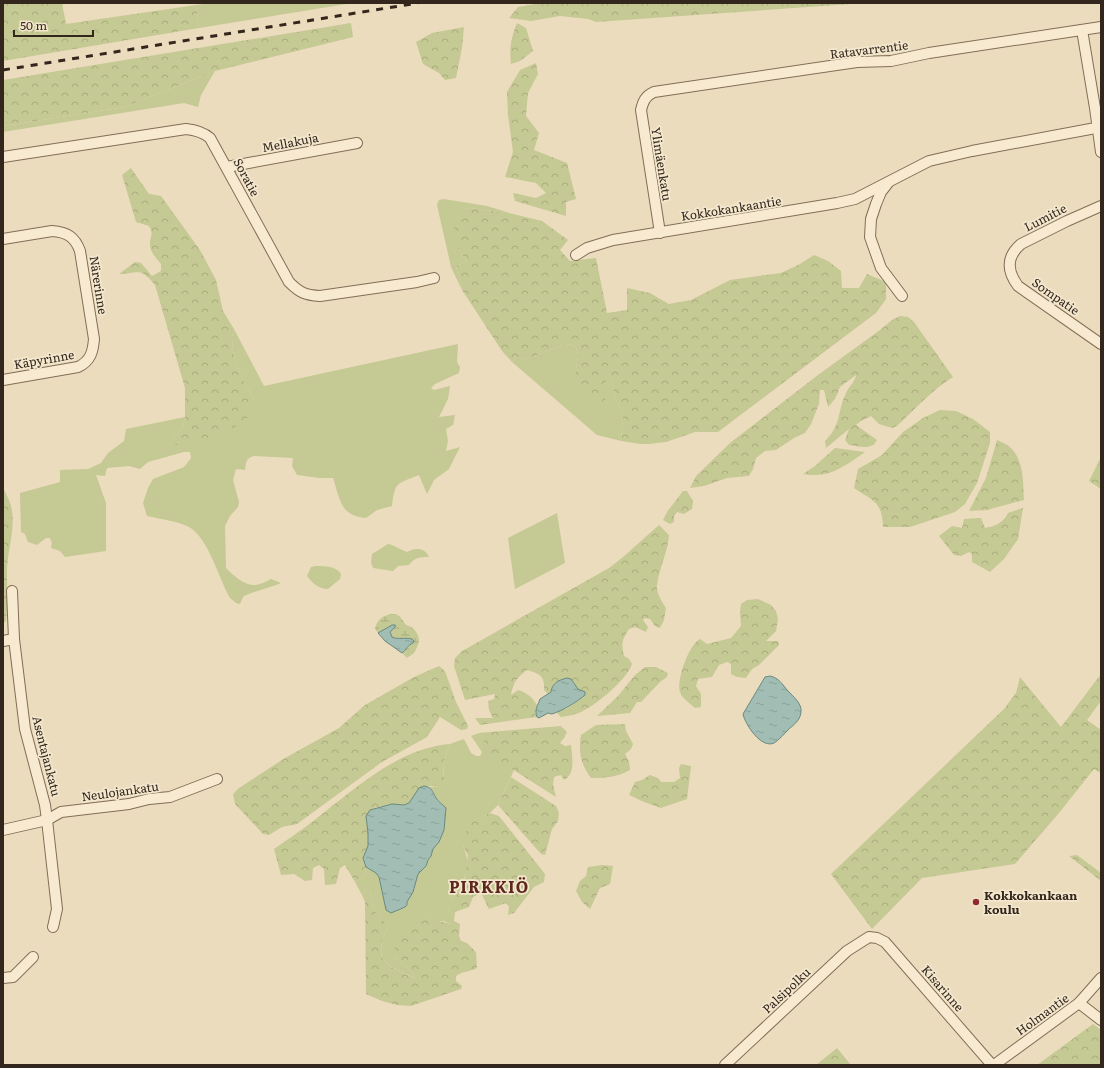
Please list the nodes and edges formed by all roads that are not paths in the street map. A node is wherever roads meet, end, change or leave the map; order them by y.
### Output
1 (1101, 27) edge
2 (1082, 30) junction
3 (644, 100) joint
4 (1099, 127) edge
5 (357, 143) dead end
6 (1101, 152) edge
7 (3, 157) edge
8 (227, 167) junction
9 (889, 181) junction
10 (1101, 206) edge
11 (660, 233) junction
12 (3, 239) edge
13 (576, 255) dead end
14 (1009, 262) joint
15 (434, 278) dead end
16 (902, 296) dead end
17 (1101, 344) edge
18 (88, 361) joint
19 (3, 380) edge
20 (12, 591) dead end
21 (14, 639) junction
22 (3, 641) edge
23 (216, 779) dead end
24 (47, 820) junction
25 (3, 830) edge
26 (53, 927) dead end
27 (869, 937) joint
28 (33, 957) dead end
29 (3, 978) edge
30 (1101, 978) edge
31 (1079, 1003) junction
32 (1101, 1020) edge
33 (725, 1065) edge
34 (993, 1065) edge

1 - 2 street, Ratavarrentie
2 - 3 street, Ratavarrentie
2 - 4 street
3 - 11 street, Ylimäenkatu
4 - 6 street
4 - 9 street, Kokkokankaantie
5 - 8 street, Mellakuja
7 - 8 street, Soratie
8 - 15 street, Soratie
9 - 11 street, Kokkokankaantie
9 - 16 street
10 - 14 street, Lumitie
11 - 13 street, Kokkokankaantie
12 - 18 street, Närerinne
14 - 17 street, Sompatie
18 - 19 street, Käpyrinne
20 - 21 street, Asentajankatu
21 - 22 street
21 - 24 street, Asentajankatu
23 - 24 street, Neulojankatu
24 - 25 street, Neulojankatu
24 - 26 street, Asentajankatu
27 - 33 street, Palsipolku
27 - 34 street, Kisarinne
28 - 29 street
30 - 31 street, Holmantie
31 - 32 street
31 - 34 street, Holmantie

